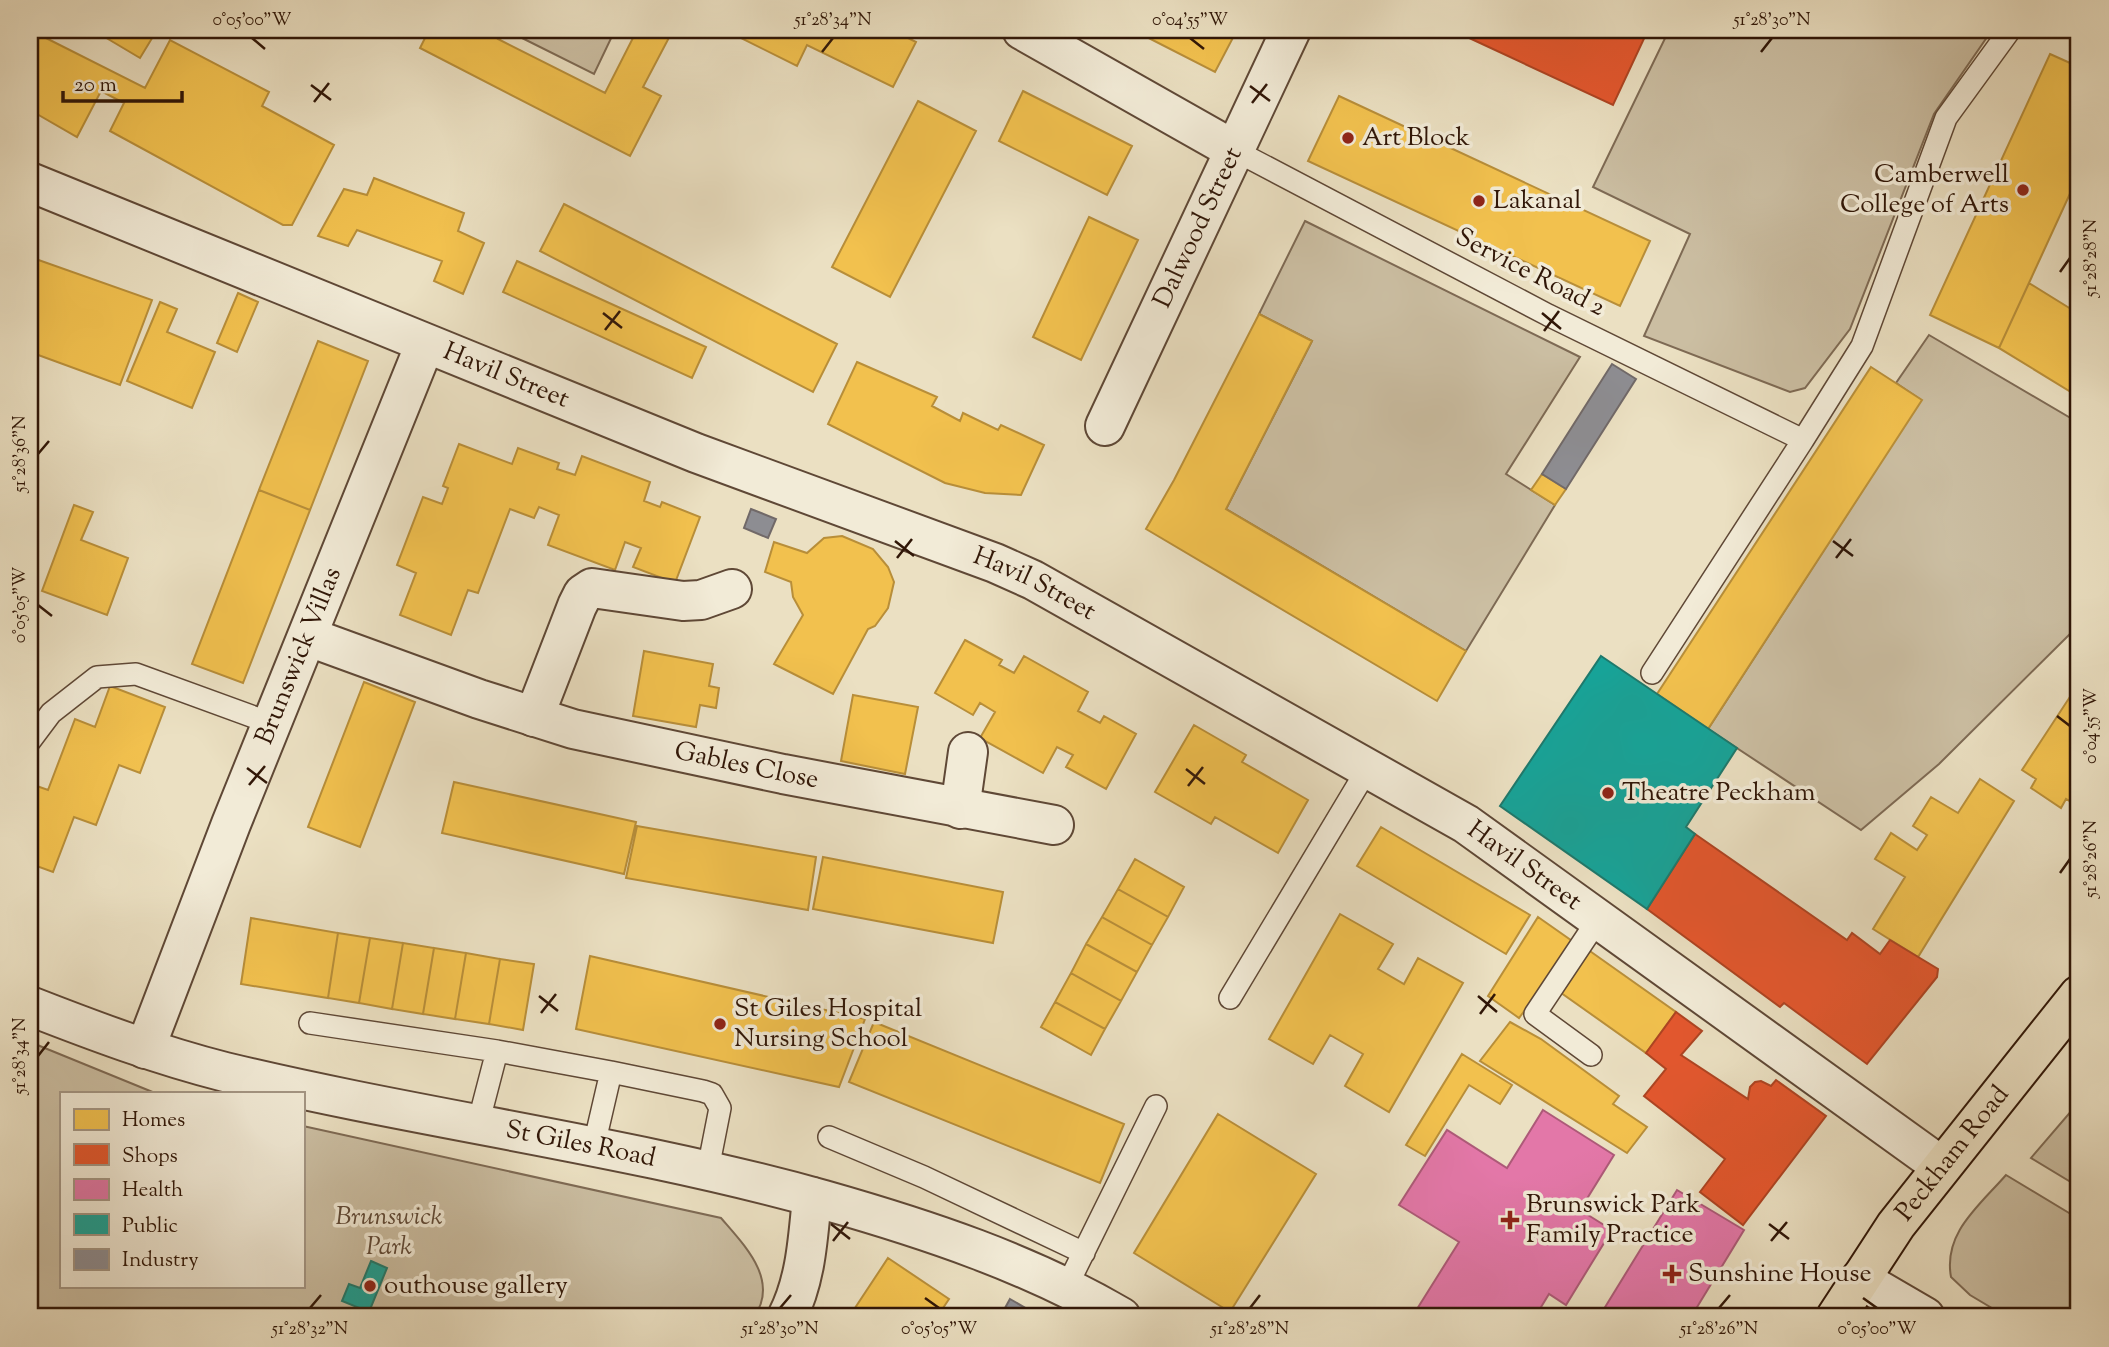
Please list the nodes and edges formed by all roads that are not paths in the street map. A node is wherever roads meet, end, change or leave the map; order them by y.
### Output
1 (1022, 30) edge
2 (1291, 30) edge
3 (2010, 30) edge
4 (1234, 150) junction
5 (30, 182) edge
6 (425, 344) junction
7 (1105, 426) dead end
8 (1803, 440) junction
9 (732, 589) dead end
10 (309, 637) junction
11 (1652, 673) dead end
12 (534, 717) junction
13 (273, 723) junction
14 (30, 741) edge
15 (968, 752) dead end
16 (1368, 768) junction
17 (960, 809) junction
18 (1054, 825) dead end
19 (1599, 918) junction
20 (2079, 995) edge
21 (1230, 998) dead end
22 (30, 1006) edge
23 (310, 1023) dead end
24 (145, 1049) junction
25 (497, 1051) junction
26 (1591, 1055) dead end
27 (611, 1072) junction
28 (1156, 1106) dead end
29 (478, 1124) junction
30 (829, 1137) dead end
31 (594, 1145) junction
32 (1941, 1166) junction
33 (708, 1169) junction
34 (812, 1197) junction
35 (1084, 1253) junction
36 (1860, 1279) junction
37 (1066, 1288) junction
38 (787, 1317) edge
39 (1121, 1317) edge
40 (1836, 1317) edge
41 (1925, 1317) edge

1 - 4 street
2 - 4 street, Dalwood Street
3 - 8 lane
4 - 7 street, Dalwood Street
4 - 8 lane, Service Road 2
5 - 6 street, Havil Street
6 - 10 street, Brunswick Villas
6 - 16 street, Havil Street
8 - 11 lane
9 - 12 street
10 - 12 street, Gables Close
10 - 13 street, Brunswick Villas
12 - 17 street, Gables Close
13 - 14 lane
13 - 24 street, Brunswick Villas
15 - 17 street
16 - 19 street, Havil Street
16 - 21 lane
17 - 18 street, Gables Close
19 - 26 lane
19 - 32 street, Havil Street
20 - 32 highway, Peckham Road
22 - 24 street, St Giles Road
23 - 25 lane
24 - 29 street, St Giles Road
25 - 27 lane
25 - 29 lane
27 - 31 lane
27 - 33 lane
28 - 35 lane
29 - 31 street, St Giles Road
30 - 35 lane
31 - 33 street, St Giles Road
32 - 36 highway, Peckham Road
33 - 34 street, St Giles Road
34 - 37 street, St Giles Road
34 - 38 street
35 - 37 lane
36 - 40 highway, Peckham Road
36 - 41 street
37 - 39 street, St Giles Road

